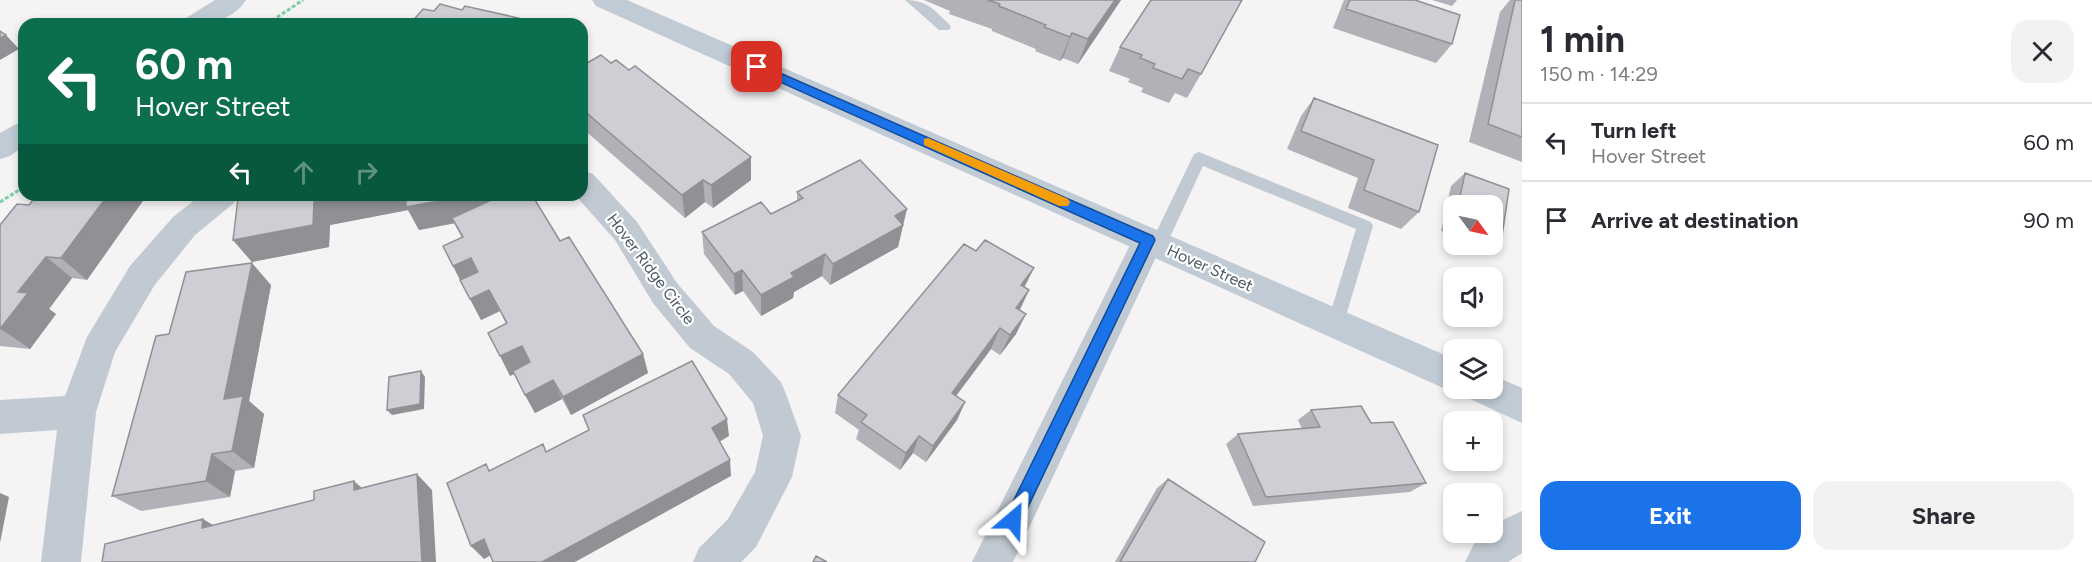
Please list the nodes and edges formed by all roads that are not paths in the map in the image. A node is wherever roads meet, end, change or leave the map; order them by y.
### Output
1 (233, 0) edge
2 (605, 0) edge
3 (911, 0) edge
4 (204, 18) edge
5 (944, 27) dead end
6 (18, 136) edge
7 (0, 148) edge
8 (588, 189) edge
9 (215, 201) edge
10 (1153, 242) junction
11 (1336, 324) junction
12 (1443, 370) edge
13 (1503, 397) edge
14 (1522, 406) edge
15 (78, 412) junction
16 (0, 417) edge
17 (1522, 531) edge
18 (61, 562) edge
19 (713, 562) edge
20 (992, 562) edge
21 (1485, 562) edge

1 - 4 main road
2 - 10 main road, Hover Street
3 - 5 lane
6 - 7 main road
8 - 19 street, Hover Ridge Circle
9 - 15 street
10 - 11 main road, Hover Street
10 - 11 lane
10 - 20 street
11 - 12 main road, Hover Street
13 - 14 main road
15 - 16 street
15 - 18 street
17 - 21 street

